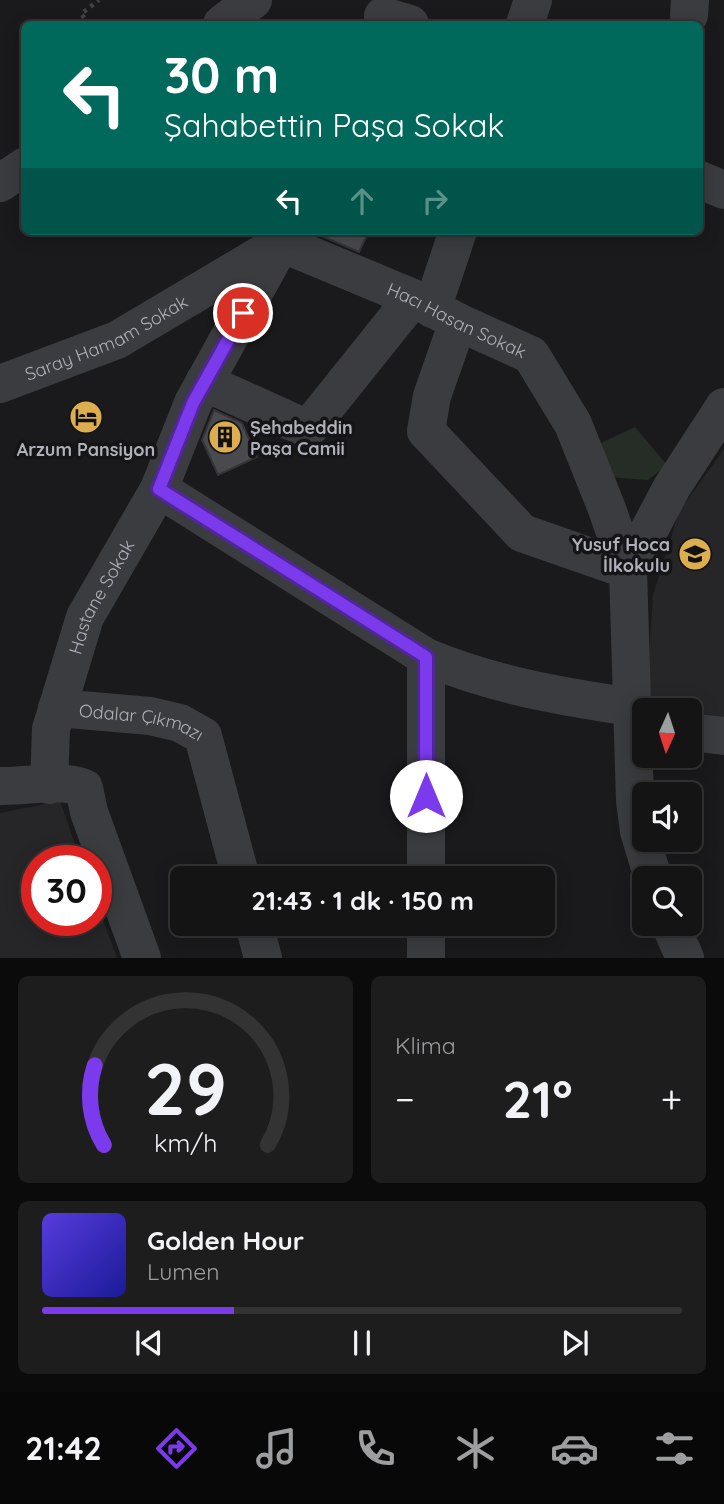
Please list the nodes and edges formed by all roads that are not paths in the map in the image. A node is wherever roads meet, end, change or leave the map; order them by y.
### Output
1 (253, 0) edge
2 (533, 0) edge
3 (226, 21) edge
4 (526, 21) edge
5 (21, 168) edge
6 (703, 181) edge
7 (0, 183) edge
8 (724, 190) edge
9 (457, 235) edge
10 (285, 237) edge
11 (435, 310) junction
12 (204, 382) junction
13 (0, 384) edge
14 (724, 407) edge
15 (159, 489) junction
16 (628, 570) junction
17 (426, 657) junction
18 (634, 698) edge
19 (57, 708) junction
20 (632, 719) edge
21 (702, 733) edge
22 (724, 736) edge
23 (635, 768) edge
24 (49, 785) junction
25 (0, 786) edge
26 (239, 866) edge
27 (426, 866) edge
28 (649, 866) edge
29 (257, 936) edge
30 (426, 936) edge
31 (675, 936) edge
32 (142, 958) edge
33 (263, 958) edge
34 (426, 958) edge
35 (685, 958) edge

1 - 3 street
2 - 4 street
5 - 7 street
6 - 8 street
9 - 11 street
10 - 11 street, Hacı Hasan Sokak
10 - 12 street, Hastane Sokak
10 - 13 street, Saray Hamam Sokak
11 - 12 street
11 - 16 street, Hacı Hasan Sokak
11 - 16 street
12 - 15 street, Hastane Sokak
14 - 16 street
15 - 17 street
15 - 19 street, Hastane Sokak
16 - 18 street
17 - 20 street
17 - 27 street
19 - 24 street, Hastane Sokak
19 - 26 street, Odalar Çıkmazı
21 - 22 street
23 - 28 street
24 - 25 street
24 - 32 street
29 - 33 street
30 - 34 street
31 - 35 street

